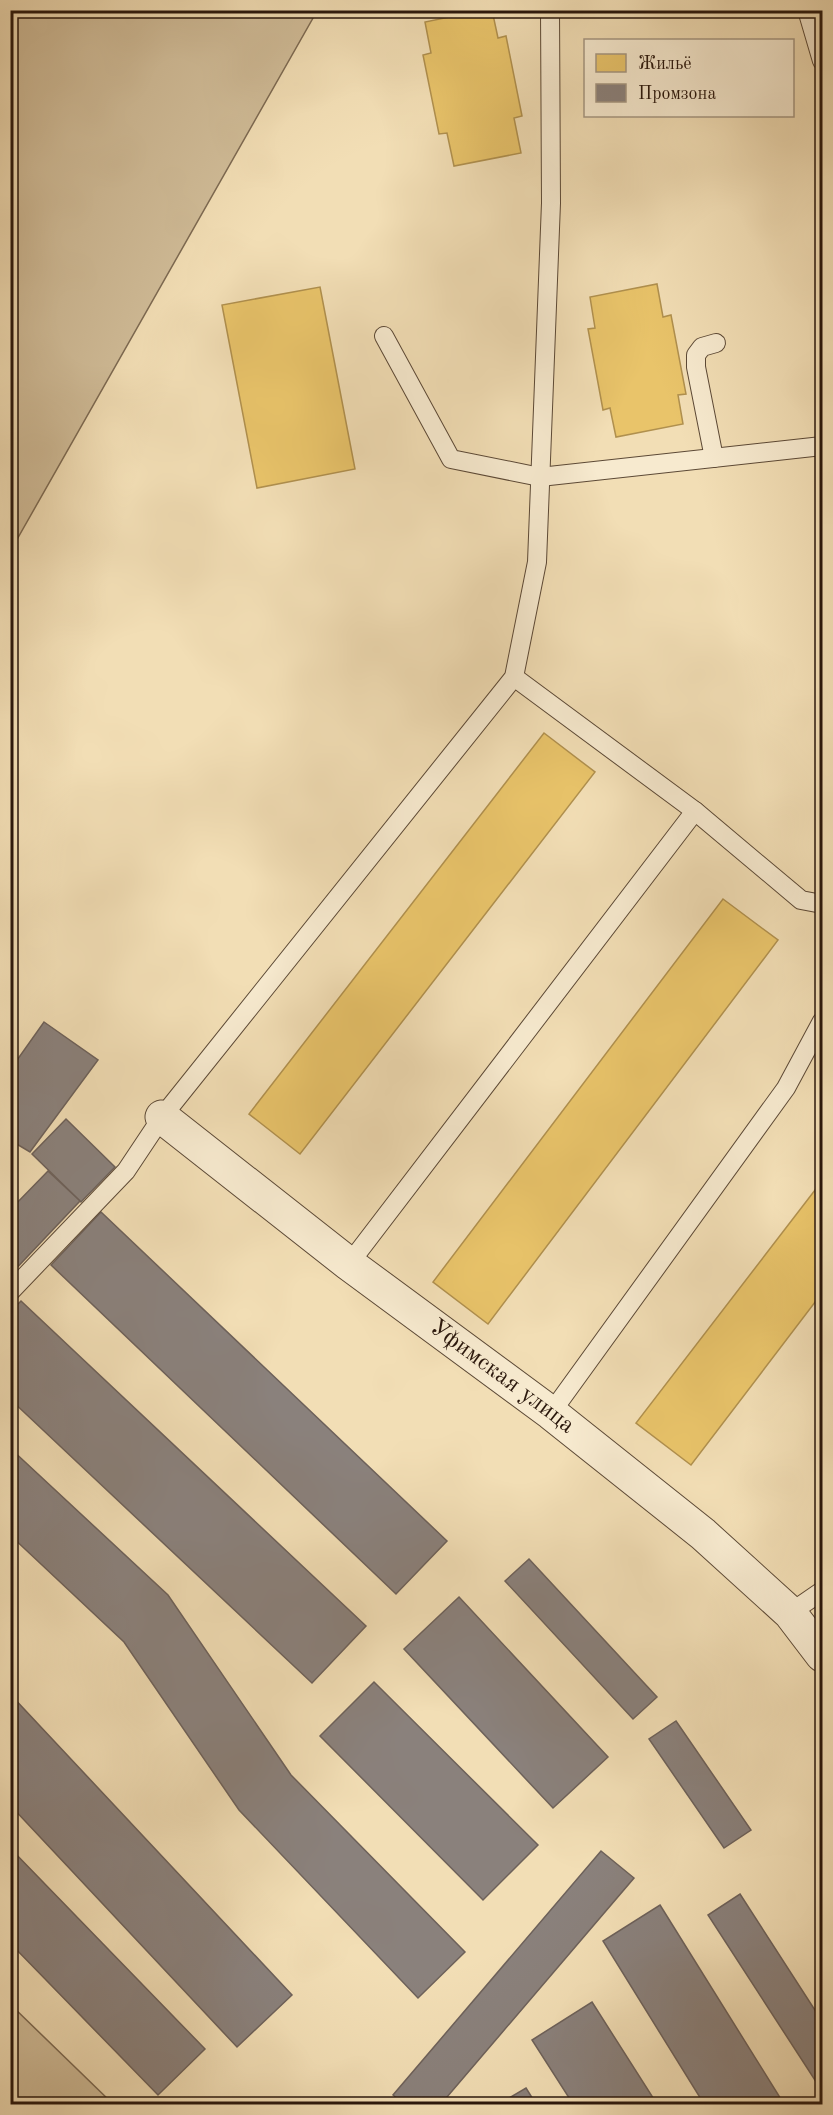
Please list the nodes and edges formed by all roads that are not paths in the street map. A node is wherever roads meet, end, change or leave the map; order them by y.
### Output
1 (550, 10) edge
2 (807, 10) edge
3 (822, 61) edge
4 (384, 336) dead end
5 (716, 342) dead end
6 (822, 446) edge
7 (714, 458) junction
8 (540, 477) junction
9 (514, 677) junction
10 (695, 811) junction
11 (822, 904) edge
12 (822, 1021) edge
13 (162, 1117) junction
14 (349, 1264) junction
15 (10, 1292) edge
16 (551, 1413) junction
17 (822, 1590) edge
18 (790, 1613) junction
19 (822, 1655) edge

1 - 8 lane
2 - 3 lane
4 - 8 lane
5 - 7 lane
6 - 7 lane
7 - 8 lane
8 - 9 lane
9 - 10 lane
9 - 13 lane
10 - 11 lane
10 - 14 lane
12 - 16 lane
13 - 14 street, Уфимская улица
13 - 15 lane
14 - 16 street, Уфимская улица
16 - 18 street, Уфимская улица
17 - 18 lane
18 - 19 street, Уфимская улица

